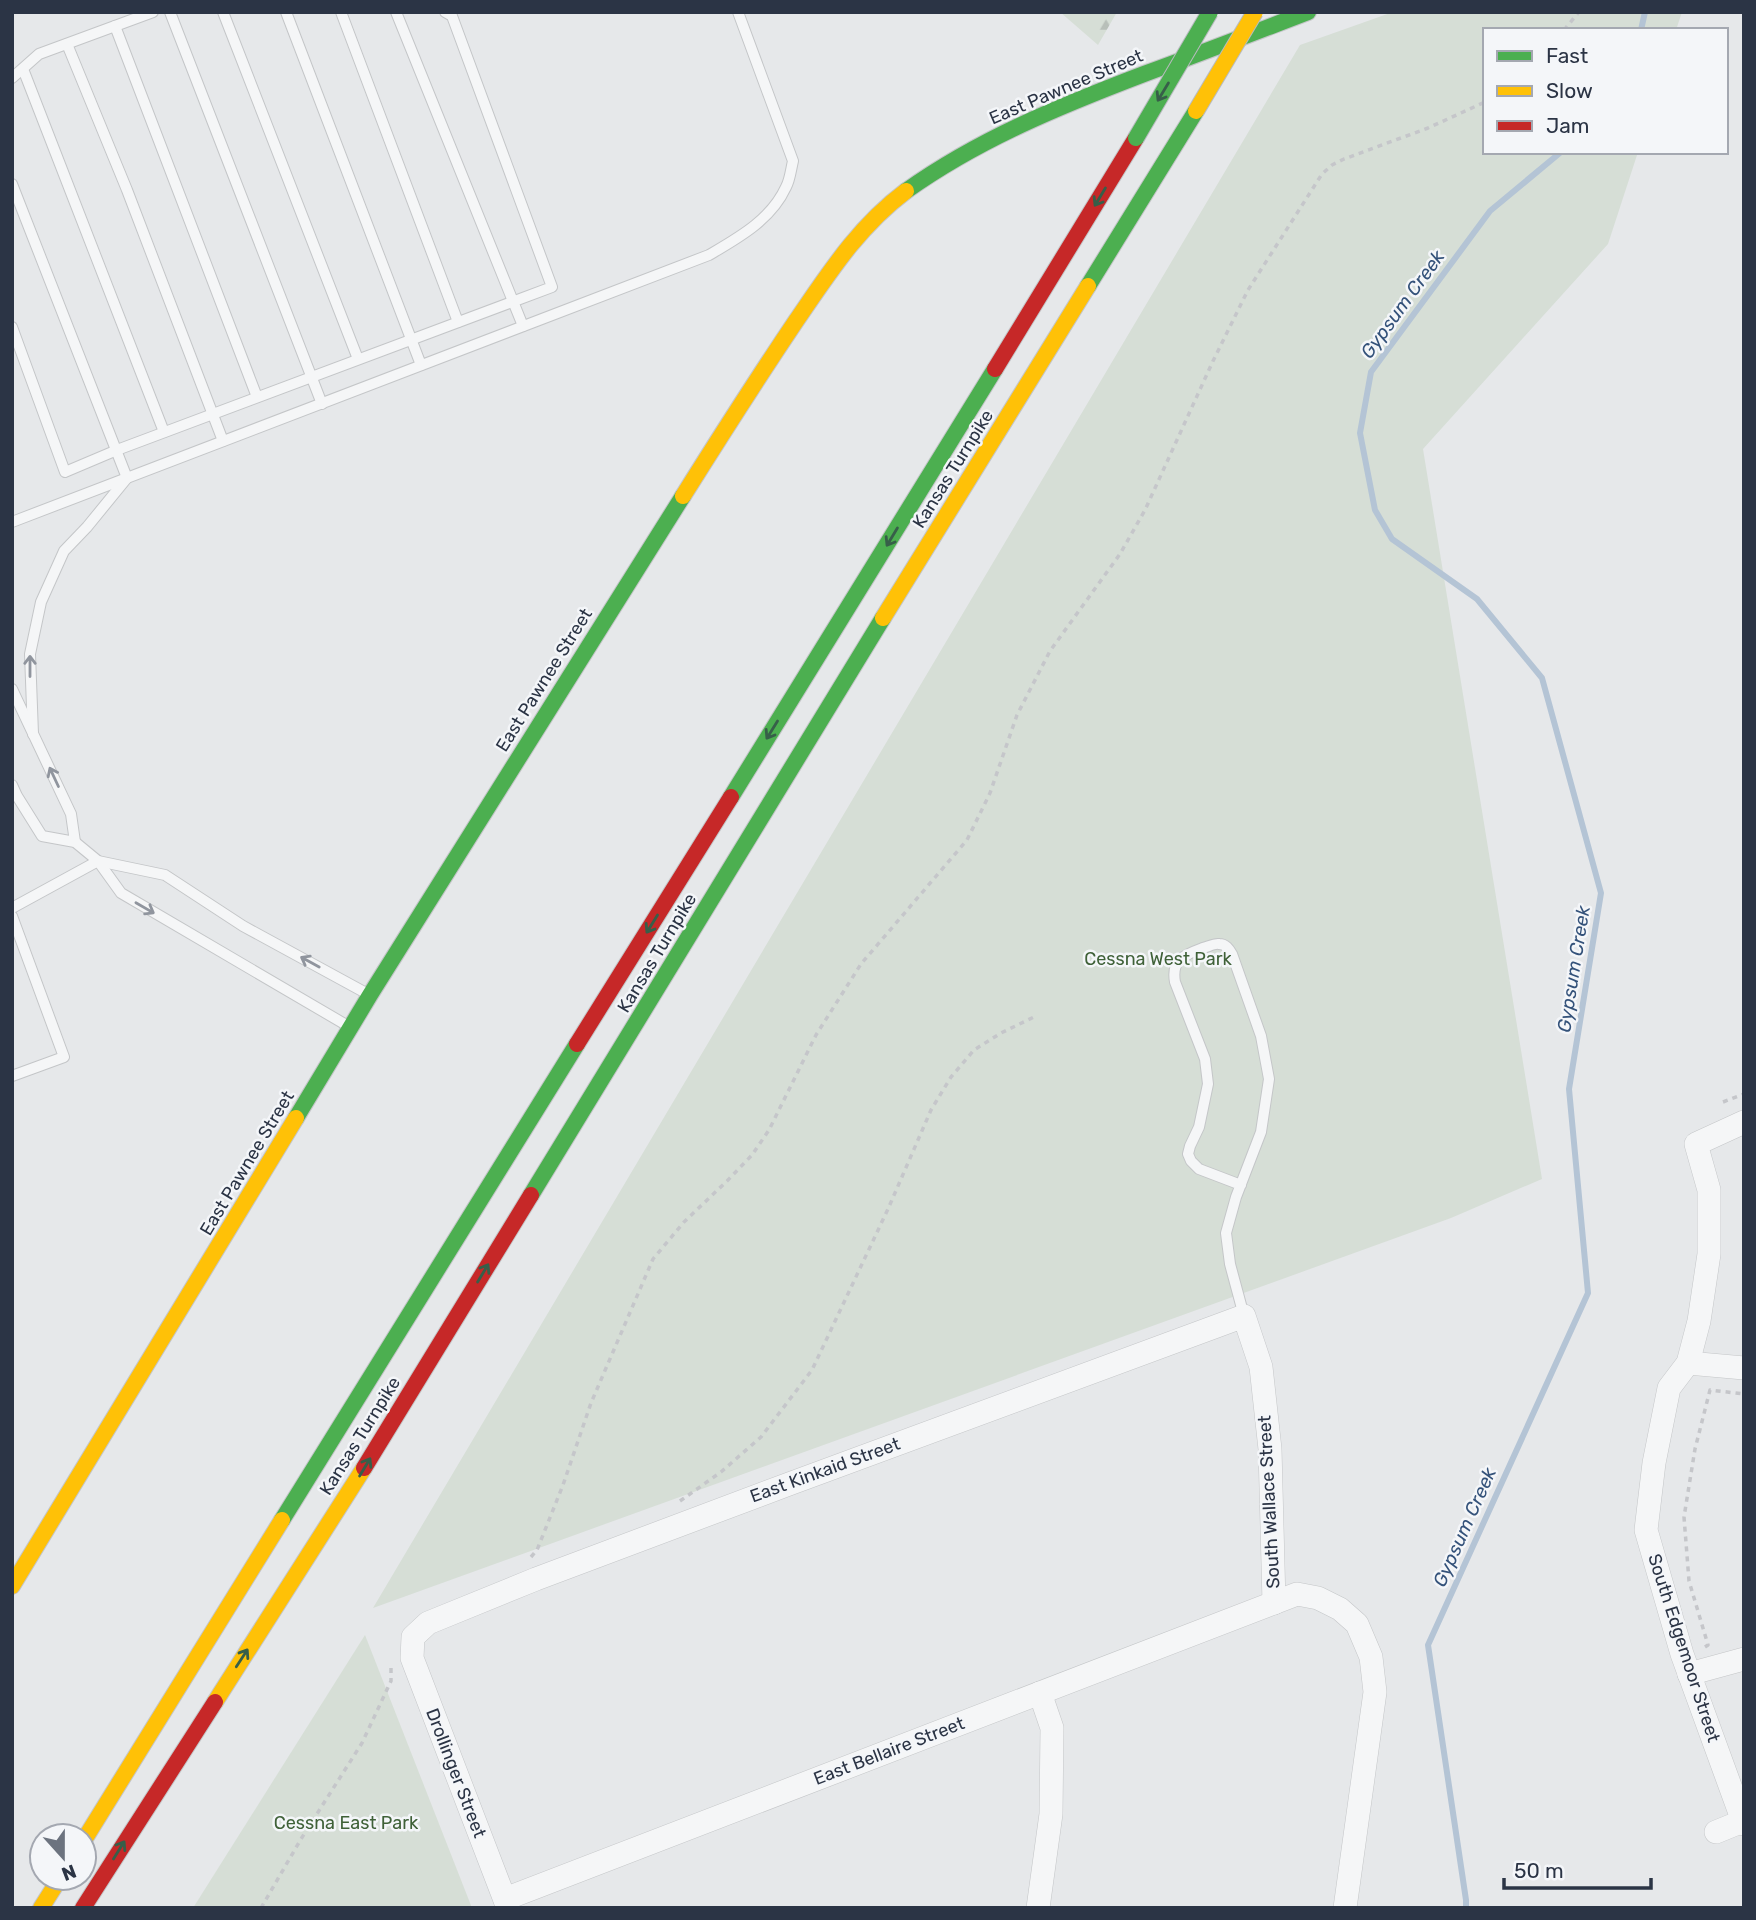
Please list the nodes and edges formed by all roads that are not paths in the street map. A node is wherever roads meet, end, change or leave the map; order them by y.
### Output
1 (153, 12) edge
2 (170, 12) edge
3 (223, 12) edge
4 (286, 12) edge
5 (341, 12) edge
6 (396, 12) edge
7 (445, 12) edge
8 (738, 12) edge
9 (1210, 12) edge
10 (1255, 12) edge
11 (1308, 12) edge
12 (115, 26) junction
13 (67, 44) junction
14 (23, 69) junction
15 (12, 78) edge
16 (12, 184) edge
17 (512, 302) junction
18 (458, 322) junction
19 (523, 326) junction
20 (12, 327) edge
21 (411, 339) junction
22 (358, 359) junction
23 (421, 365) junction
24 (312, 377) junction
25 (257, 397) junction
26 (322, 404) junction
27 (213, 414) junction
28 (164, 432) junction
29 (223, 441) junction
30 (117, 450) junction
31 (127, 478) junction
32 (12, 522) edge
33 (12, 689) edge
34 (33, 734) junction
35 (12, 785) edge
36 (75, 842) junction
37 (98, 861) junction
38 (12, 908) edge
39 (12, 916) edge
40 (370, 995) junction
41 (351, 1028) junction
42 (12, 1076) edge
43 (1744, 1122) edge
44 (1241, 1185) junction
45 (1244, 1316) junction
46 (1688, 1363) junction
47 (1744, 1368) edge
48 (12, 1586) edge
49 (1274, 1603) junction
50 (413, 1637) joint
51 (1744, 1660) edge
52 (1685, 1664) junction
53 (1040, 1693) junction
54 (95, 1822) edge
55 (1743, 1823) edge
56 (1716, 1832) dead end
57 (51, 1892) edge
58 (507, 1903) edge
59 (41, 1908) edge
60 (83, 1908) edge
61 (1038, 1908) edge
62 (1345, 1908) edge

1 - 12 lane
2 - 24 lane
3 - 22 lane
4 - 21 lane
5 - 18 lane
6 - 17 lane
7 - 17 lane
8 - 19 lane
9 -> 54 main road, Kansas Turnpike, bridge
60 -> 10 main road, Kansas Turnpike, bridge
11 - 40 main road, East Pawnee Street
12 - 13 lane
12 - 25 lane
13 - 14 lane
13 - 27 lane
14 - 15 lane
14 - 28 lane
16 - 30 lane
17 - 18 lane
17 - 19 lane
18 - 21 lane
19 - 23 lane
20 - 30 lane
21 - 22 lane
21 - 23 lane
22 - 24 lane
23 - 26 lane
24 - 25 lane
24 - 26 lane
25 - 27 lane
26 - 29 lane
27 - 28 lane
27 - 29 lane
28 - 30 lane
29 - 31 lane
30 - 31 lane
31 - 32 lane
34 -> 31 lane
33 - 34 lane
36 -> 34 lane
35 - 36 lane
36 - 37 lane
37 - 38 lane
40 -> 37 lane
37 -> 41 lane
39 - 42 lane
40 - 41 main road, East Pawnee Street
41 - 48 main road, East Pawnee Street
43 - 46 street, South Edgemoor Street
44 - 44 lane
44 - 45 lane
45 - 49 street, South Wallace Street
45 - 50 street, East Kinkaid Street
46 - 47 street
46 - 52 street, South Edgemoor Street
49 - 53 street, East Bellaire Street
49 - 62 street, South Wallace Street
50 - 58 street, Drollinger Street
51 - 52 street
52 - 55 street, South Edgemoor Street
53 - 58 street, East Bellaire Street
53 - 61 street
55 - 56 street
57 - 59 main road

